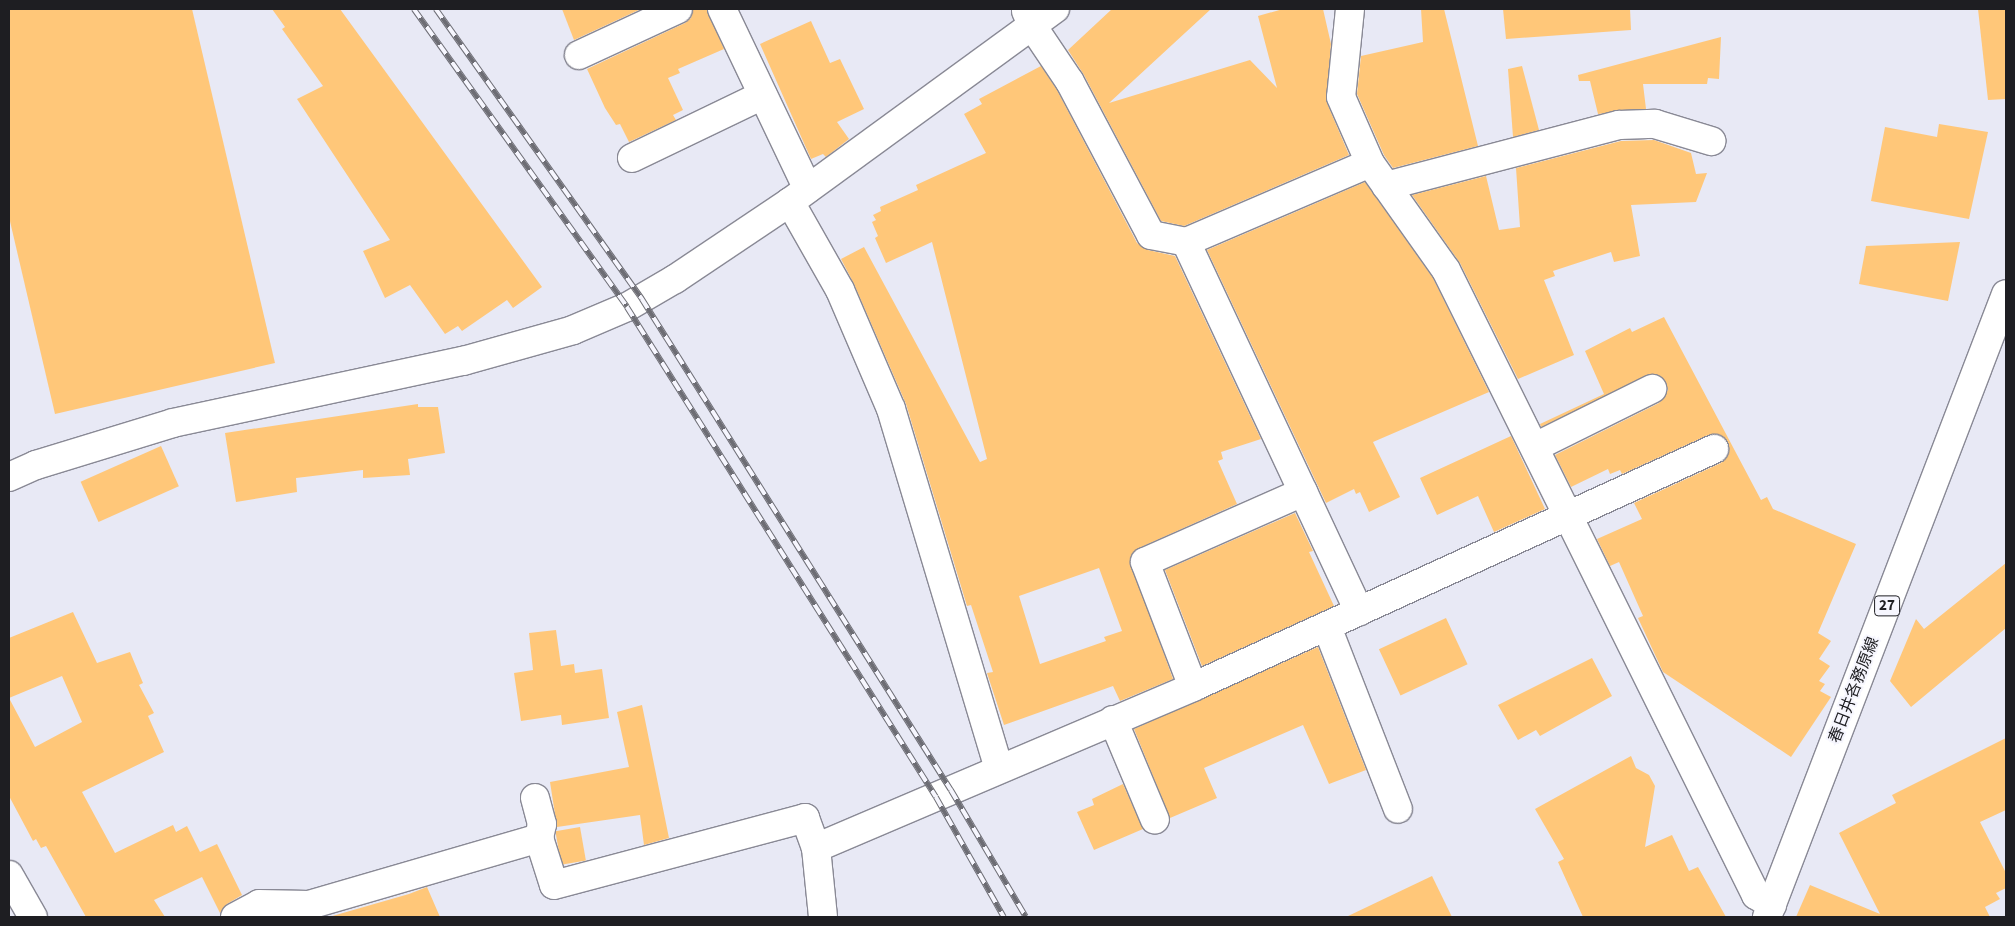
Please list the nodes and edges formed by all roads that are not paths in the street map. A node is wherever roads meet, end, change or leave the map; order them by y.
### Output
1 (678, 9) edge
2 (722, 9) edge
3 (1055, 9) edge
4 (1350, 9) edge
5 (1029, 18) edge
6 (580, 55) dead end
7 (763, 95) junction
8 (1711, 141) dead end
9 (632, 158) dead end
10 (1370, 163) junction
11 (1386, 186) junction
12 (799, 195) junction
13 (1186, 242) junction
14 (2006, 294) edge
15 (1652, 389) dead end
16 (1535, 448) junction
17 (1714, 450) dead end
18 (9, 477) edge
19 (1303, 492) junction
20 (1568, 516) junction
21 (1359, 612) junction
22 (1327, 627) junction
23 (1193, 687) junction
24 (1113, 720) junction
25 (998, 768) junction
26 (535, 798) dead end
27 (1398, 809) dead end
28 (1155, 820) dead end
29 (539, 838) junction
30 (816, 848) junction
31 (9, 875) edge
32 (1769, 911) edge
33 (33, 917) edge
34 (235, 917) edge
35 (823, 917) edge

1 - 6 street
2 - 7 street
3 - 5 street
4 - 10 street
5 - 12 street
5 - 13 street
7 - 9 street
7 - 12 street
8 - 11 street
10 - 11 street
10 - 13 street
11 - 16 street
12 - 18 street
12 - 25 street
13 - 19 street
14 - 32 street, 春日井各務原線 / 27
15 - 16 street
16 - 20 street
17 - 20 street
19 - 21 street
19 - 23 street
20 - 21 street
20 - 32 street
21 - 22 street
22 - 23 street
22 - 27 street
23 - 24 street
24 - 25 street
24 - 28 street
25 - 30 street
26 - 29 street
29 - 30 street
29 - 34 street
30 - 35 street
31 - 33 street

